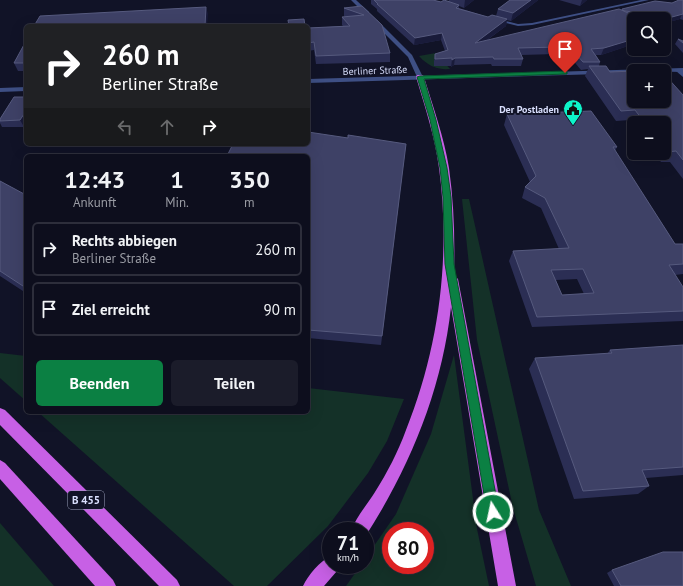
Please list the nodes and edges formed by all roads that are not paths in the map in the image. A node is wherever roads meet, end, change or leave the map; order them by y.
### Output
1 (353, 0) edge
2 (647, 0) edge
3 (489, 18) edge
4 (681, 70) edge
5 (683, 74) edge
6 (420, 77) junction
7 (310, 81) edge
8 (24, 89) edge
9 (0, 90) edge
10 (450, 264) junction
11 (0, 415) edge
12 (0, 468) edge
13 (364, 522) edge
14 (323, 574) edge
15 (107, 586) edge
16 (171, 586) edge
17 (312, 586) edge
18 (507, 586) edge

1 - 6 street
2 - 3 street
4 - 5 street
4 - 6 street, Berliner Straße
6 - 7 street, Berliner Straße
6 - 10 highway
8 - 9 street
10 - 13 highway
10 - 18 highway
11 - 16 highway, B 455
12 - 15 highway
14 - 17 highway

